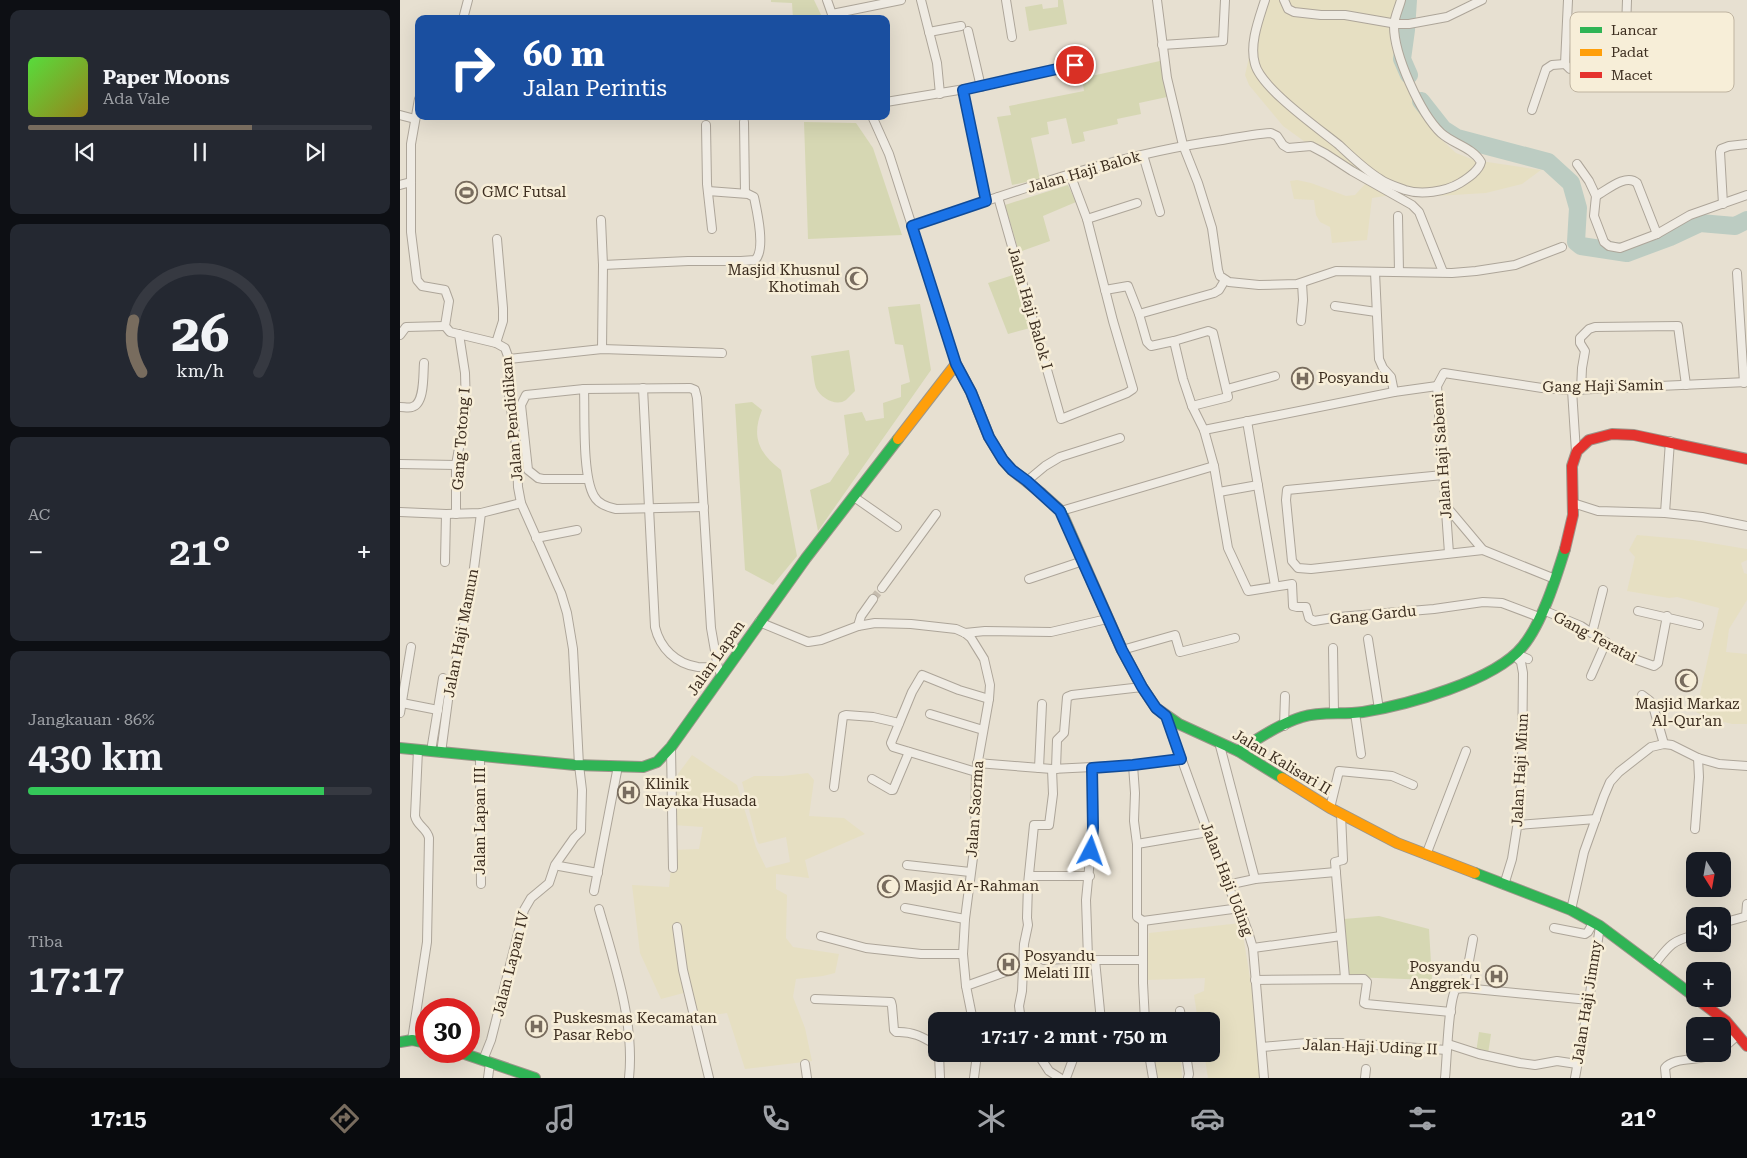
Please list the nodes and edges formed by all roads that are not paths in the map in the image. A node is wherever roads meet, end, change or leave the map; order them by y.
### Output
1 (468, 0) edge
2 (827, 0) edge
3 (901, 0) edge
4 (922, 0) edge
5 (1006, 0) edge
6 (1157, 0) edge
7 (1225, 0) edge
8 (1265, 0) edge
9 (1284, 0) edge
10 (1401, 0) edge
11 (1482, 0) edge
12 (1568, 0) edge
13 (464, 15) edge
14 (833, 15) edge
15 (837, 15) edge
16 (1396, 24) junction
17 (961, 26) dead end
18 (968, 31) dead end
19 (929, 32) junction
20 (1012, 37) dead end
21 (1162, 45) junction
22 (1565, 64) junction
23 (1075, 65) dead end
24 (1570, 69) edge
25 (981, 86) junction
26 (963, 90) junction
27 (940, 94) junction
28 (890, 101) edge
29 (1532, 110) dead end
30 (400, 116) edge
31 (415, 119) joint
32 (874, 120) edge
33 (744, 122) dead end
34 (706, 125) dead end
35 (1747, 144) edge
36 (1183, 145) junction
37 (1143, 154) junction
38 (1577, 164) dead end
39 (1070, 174) junction
40 (411, 182) junction
41 (400, 186) edge
42 (708, 191) junction
43 (745, 194) junction
44 (1747, 195) edge
45 (1596, 196) junction
46 (998, 197) junction
47 (986, 201) junction
48 (1137, 203) dead end
49 (1723, 204) junction
50 (1160, 212) dead end
51 (1398, 216) dead end
52 (1087, 219) junction
53 (601, 220) dead end
54 (912, 226) junction
55 (712, 229) dead end
56 (1658, 234) junction
57 (497, 240) dead end
58 (1562, 247) dead end
59 (603, 265) junction
60 (1375, 272) junction
61 (1400, 272) junction
62 (1443, 272) junction
63 (1737, 273) dead end
64 (1225, 280) junction
65 (1302, 283) junction
66 (1104, 290) junction
67 (1334, 306) dead end
68 (1376, 312) junction
69 (1139, 314) junction
70 (1301, 321) dead end
71 (445, 326) junction
72 (459, 334) junction
73 (400, 335) edge
74 (1174, 341) junction
75 (496, 343) junction
76 (602, 349) junction
77 (722, 353) dead end
78 (509, 359) junction
79 (424, 363) dead end
80 (956, 364) junction
81 (1275, 376) dead end
82 (1746, 382) edge
83 (1686, 385) junction
84 (1437, 386) junction
85 (643, 388) junction
86 (1227, 388) junction
87 (584, 389) junction
88 (1576, 390) junction
89 (1394, 392) junction
90 (1192, 406) junction
91 (400, 407) edge
92 (1247, 421) junction
93 (1204, 430) junction
94 (1120, 438) dead end
95 (1670, 441) junction
96 (1576, 452) junction
97 (1747, 459) edge
98 (400, 464) edge
99 (456, 465) junction
100 (1214, 466) junction
101 (1443, 475) junction
102 (587, 479) junction
103 (1027, 481) junction
104 (1258, 485) junction
105 (1219, 492) junction
106 (854, 497) junction
107 (520, 503) junction
108 (1573, 503) junction
109 (1446, 506) junction
110 (704, 507) junction
111 (649, 509) junction
112 (1060, 511) junction
113 (400, 512) edge
114 (481, 513) junction
115 (1665, 513) junction
116 (446, 514) junction
117 (456, 514) junction
118 (936, 514) dead end
119 (1747, 526) edge
120 (897, 527) dead end
121 (577, 530) dead end
122 (536, 538) junction
123 (1484, 550) junction
124 (1449, 553) junction
125 (1083, 561) junction
126 (445, 562) dead end
127 (1029, 579) dead end
128 (1555, 579) junction
129 (1275, 586) junction
130 (882, 588) tunnel mouth
131 (1604, 590) dead end
132 (873, 599) tunnel mouth
133 (1638, 611) dead end
134 (1541, 614) junction
135 (1667, 616) junction
136 (1107, 619) junction
137 (759, 622) junction
138 (1699, 625) dead end
139 (858, 626) junction
140 (965, 633) junction
141 (1592, 633) junction
142 (1234, 638) dead end
143 (1368, 639) dead end
144 (1606, 642) junction
145 (411, 647) dead end
146 (1333, 648) dead end
147 (1122, 650) junction
148 (1519, 651) junction
149 (1528, 659) dead end
150 (720, 672) junction
151 (1591, 676) dead end
152 (443, 678) dead end
153 (1142, 687) junction
154 (1642, 695) dead end
155 (1285, 696) dead end
156 (990, 699) junction
157 (402, 703) junction
158 (1042, 704) dead end
159 (1379, 709) junction
160 (438, 710) junction
161 (1355, 712) junction
162 (400, 713) edge
163 (1334, 713) junction
164 (930, 714) dead end
165 (1166, 716) junction
166 (899, 723) junction
167 (1284, 726) junction
168 (983, 730) junction
169 (1219, 742) junction
170 (1664, 744) junction
171 (432, 745) dead end
172 (671, 747) junction
173 (400, 748) edge
174 (418, 750) junction
175 (1238, 751) junction
176 (909, 752) junction
177 (1466, 752) dead end
178 (441, 753) junction
179 (1360, 754) dead end
180 (480, 757) junction
181 (1698, 758) junction
182 (1181, 759) junction
183 (579, 765) junction
184 (1133, 765) junction
185 (618, 766) junction
186 (1747, 766) edge
187 (976, 767) junction
188 (1039, 768) junction
189 (1092, 768) junction
190 (1054, 769) junction
191 (872, 780) dead end
192 (1413, 785) dead end
193 (834, 787) dead end
194 (1330, 808) junction
195 (1341, 814) junction
196 (1596, 818) junction
197 (1518, 825) junction
198 (1695, 829) dead end
199 (1208, 832) junction
200 (1137, 844) junction
201 (1426, 856) junction
202 (906, 865) dead end
203 (559, 866) dead end
204 (673, 868) dead end
205 (970, 872) junction
206 (1336, 872) junction
207 (598, 873) junction
208 (1030, 876) junction
209 (1090, 876) junction
210 (1255, 879) junction
211 (481, 884) dead end
212 (1504, 885) junction
213 (1228, 886) junction
214 (594, 890) dead end
215 (1747, 904) edge
216 (905, 908) dead end
217 (1240, 908) junction
218 (599, 909) dead end
219 (1571, 910) junction
220 (965, 919) junction
221 (1143, 920) junction
222 (1731, 921) edge
223 (1597, 924) junction
224 (677, 927) dead end
225 (1554, 928) dead end
226 (822, 936) dead end
227 (1341, 936) junction
228 (1686, 937) edge
229 (1473, 939) dead end
230 (1253, 948) junction
231 (963, 954) junction
232 (1091, 959) junction
233 (1044, 960) dead end
234 (1143, 960) junction
235 (1654, 965) junction
236 (1022, 966) junction
237 (1346, 978) junction
238 (1255, 980) junction
239 (966, 986) junction
240 (1464, 988) junction
241 (1686, 990) edge
242 (815, 999) dead end
243 (1589, 1000) junction
244 (1708, 1007) edge
245 (971, 1012) edge
246 (1020, 1012) edge
247 (1100, 1012) edge
248 (1145, 1012) edge
249 (1451, 1012) junction
250 (1738, 1035) junction
251 (412, 1040) junction
252 (928, 1040) edge
253 (415, 1041) edge
254 (1731, 1041) edge
255 (400, 1042) edge
256 (1747, 1046) edge
257 (1262, 1047) junction
258 (1448, 1047) junction
259 (480, 1060) edge
260 (1686, 1060) edge
261 (486, 1062) junction
262 (939, 1062) edge
263 (976, 1062) edge
264 (1043, 1062) edge
265 (1072, 1062) edge
266 (1150, 1062) edge
267 (1187, 1062) edge
268 (805, 1064) dead end
269 (1577, 1064) junction
270 (1366, 1069) dead end
271 (488, 1078) edge
272 (535, 1078) edge
273 (629, 1078) edge
274 (709, 1078) edge
275 (807, 1078) edge
276 (940, 1078) edge
277 (974, 1078) edge
278 (1060, 1078) edge
279 (1066, 1078) edge
280 (1153, 1078) edge
281 (1188, 1078) edge
282 (1264, 1078) edge
283 (1365, 1078) edge
284 (1445, 1078) edge
285 (1575, 1078) edge
286 (1666, 1078) edge

1 - 13 street
2 - 14 street
3 - 15 street
4 - 19 street
5 - 20 street
6 - 21 street
7 - 21 street
8 - 16 street
9 - 16 street
10 - 16 street
11 - 16 street
12 - 22 street
17 - 19 street
18 - 25 street
19 - 27 street
21 - 36 street
22 - 24 street
22 - 29 street
23 - 25 street
25 - 26 street
26 - 27 street
26 - 47 street
27 - 28 street
30 - 31 street
31 - 40 street
32 - 54 street
33 - 43 street
34 - 42 street
35 - 49 street
36 - 37 street, Jalan Haji Balok
36 - 62 street, Jalan Haji Balok
36 - 64 street
37 - 39 street, Jalan Haji Balok
37 - 50 street
38 - 45 street
39 - 46 street, Jalan Haji Balok
39 - 52 street
40 - 41 street
40 - 71 street
42 - 43 street
42 - 55 street
43 - 59 street
44 - 49 street
45 - 56 street
45 - 56 street
46 - 47 street, Jalan Haji Balok
46 - 66 street, Jalan Haji Balok I
47 - 54 street, Jalan Haji Balok
48 - 52 street
49 - 56 street
51 - 61 street
52 - 66 street
53 - 59 street
54 - 80 street
57 - 75 street
58 - 62 street
59 - 76 street
60 - 61 street
60 - 65 street
60 - 68 street
61 - 62 street
63 - 82 street
64 - 65 street
64 - 69 street
65 - 70 street
66 - 69 street
67 - 68 street
68 - 89 street
69 - 74 street
71 - 72 street, Jalan Pendidikan
71 - 73 street
72 - 75 street, Jalan Pendidikan
72 - 99 street, Gang Totong I
74 - 86 street
74 - 90 street
75 - 78 street, Jalan Pendidikan
76 - 77 street
76 - 78 street
78 - 107 street, Jalan Pendidikan
79 - 91 street
80 - 103 street, Jalan Kalisari II
80 - 106 street, Jalan Lapan
81 - 86 street
82 - 83 street, Gang Haji Samin
83 - 88 street, Gang Haji Samin
83 - 88 street
84 - 88 street, Gang Haji Samin
84 - 89 street, Jalan Haji Sabeni
84 - 101 street, Jalan Haji Sabeni
85 - 87 street
85 - 110 street
85 - 111 street
86 - 90 street
87 - 102 street
87 - 102 street
88 - 96 street
89 - 92 street, Jalan Haji Sabeni
90 - 93 street
92 - 93 street, Jalan Haji Sabeni
92 - 104 street
93 - 100 street
94 - 103 street
95 - 96 street
95 - 97 street
95 - 115 street
96 - 108 street
98 - 99 street
99 - 117 street, Gang Totong I
100 - 105 street
100 - 112 street
101 - 109 street, Jalan Haji Sabeni
101 - 124 street
102 - 111 street
103 - 112 street, Jalan Kalisari II
104 - 105 street
104 - 129 street
105 - 129 street, Gang Gardu
106 - 120 street
106 - 137 street, Jalan Lapan
107 - 114 street
107 - 122 street, Jalan Pendidikan
108 - 115 street
108 - 128 street
109 - 123 street
109 - 124 street, Jalan Haji Sabeni
110 - 111 street
110 - 150 street
111 - 150 street
112 - 125 street, Jalan Kalisari II
113 - 116 street
114 - 117 street
114 - 178 street, Jalan Haji Mamun
115 - 119 street
116 - 117 street
116 - 126 street
118 - 130 street
121 - 122 street
122 - 183 street, Jalan Pendidikan
123 - 124 street
123 - 128 street
125 - 127 street
125 - 136 street, Jalan Kalisari II
128 - 134 street
129 - 134 street, Gang Gardu
131 - 141 street
132 - 139 street
133 - 135 street
134 - 141 street, Gang Teratai
134 - 148 street
135 - 138 street
135 - 144 street, Gang Teratai
136 - 140 street
136 - 147 street, Jalan Kalisari II
137 - 139 street
137 - 150 street, Jalan Lapan
139 - 140 street
140 - 156 street, Jalan Saorma
141 - 144 street, Gang Teratai
142 - 147 street
143 - 159 street
144 - 151 street
145 - 157 street
146 - 163 street
147 - 153 street, Jalan Kalisari II
148 - 149 street
148 - 159 street
148 - 197 street, Jalan Haji Miun
150 - 172 street, Jalan Lapan
152 - 160 street
153 - 165 street, Jalan Kalisari II
153 - 190 street
154 - 170 street
155 - 167 street
156 - 166 street
156 - 168 street, Jalan Saorma
157 - 160 street
157 - 162 street
158 - 188 street
159 - 161 street
160 - 171 street
161 - 163 street
161 - 179 street
163 - 167 street
164 - 168 street
165 - 169 street, Jalan Kalisari II
165 - 182 street, Jalan Haji Uding
166 - 176 street
166 - 193 street
167 - 175 street
168 - 187 street, Jalan Saorma
169 - 175 street, Jalan Kalisari II
169 - 210 street
170 - 181 street
170 - 196 street
172 - 185 street, Jalan Lapan
172 - 204 street
173 - 174 street, Jalan Lapan
174 - 178 street, Jalan Lapan
174 - 251 street
175 - 194 street, Jalan Kalisari II
176 - 187 street
176 - 191 street
177 - 201 street
178 - 180 street, Jalan Lapan
180 - 183 street, Jalan Lapan
180 - 211 street, Jalan Lapan III
181 - 186 street
181 - 198 street
182 - 184 street
182 - 199 street, Jalan Haji Uding
183 - 185 street, Jalan Lapan
183 - 261 street, Jalan Lapan IV
184 - 189 street
184 - 200 street
185 - 207 street
187 - 188 street
187 - 205 street, Jalan Saorma
188 - 190 street
189 - 190 street
189 - 209 street
190 - 208 street
192 - 194 street
194 - 195 street, Jalan Kalisari II
195 - 201 street, Jalan Kalisari II
195 - 206 street
196 - 197 street
196 - 219 street
197 - 212 street, Jalan Haji Miun
199 - 200 street
199 - 213 street, Jalan Haji Uding
200 - 221 street
201 - 212 street, Jalan Kalisari II
202 - 205 street
203 - 207 street
205 - 220 street, Jalan Saorma
206 - 210 street
206 - 227 street
207 - 214 street
208 - 209 street
208 - 236 street
209 - 232 street
210 - 213 street
212 - 219 street, Jalan Kalisari II
213 - 217 street, Jalan Haji Uding
215 - 222 street
216 - 220 street
217 - 221 street
217 - 230 street, Jalan Haji Uding
218 - 273 street
219 - 223 street, Jalan Kalisari II
220 - 231 street, Jalan Saorma
221 - 234 street
223 - 225 street
223 - 235 street, Jalan Kalisari II
223 - 243 street, Jalan Haji Jimmy
224 - 274 street
226 - 231 street
227 - 230 street
227 - 237 street
228 - 235 street
229 - 240 street
230 - 238 street, Jalan Haji Uding
231 - 239 street, Jalan Saorma
232 - 233 street
232 - 234 street
232 - 247 street
234 - 248 street
235 - 241 street, Jalan Kalisari II
236 - 239 street
236 - 246 street
237 - 238 street
237 - 249 street
238 - 257 street, Jalan Haji Uding
239 - 245 street, Jalan Saorma
240 - 243 street
240 - 249 street
242 - 252 street
243 - 269 street, Jalan Haji Jimmy
244 - 250 street, Jalan Kalisari II
249 - 258 street
250 - 254 street
250 - 256 street, Jalan Kalisari II
251 - 253 street
251 - 255 street
257 - 258 street, Jalan Haji Uding II
257 - 282 street, Jalan Haji Uding
258 - 269 street, Jalan Haji Uding II
258 - 284 street
259 - 261 street
260 - 286 street
261 - 271 street, Jalan Lapan IV
261 - 272 street
262 - 276 street
263 - 277 street
264 - 278 street
265 - 279 street
266 - 280 street
267 - 281 street
268 - 275 street
269 - 285 street, Jalan Haji Jimmy
270 - 283 street

